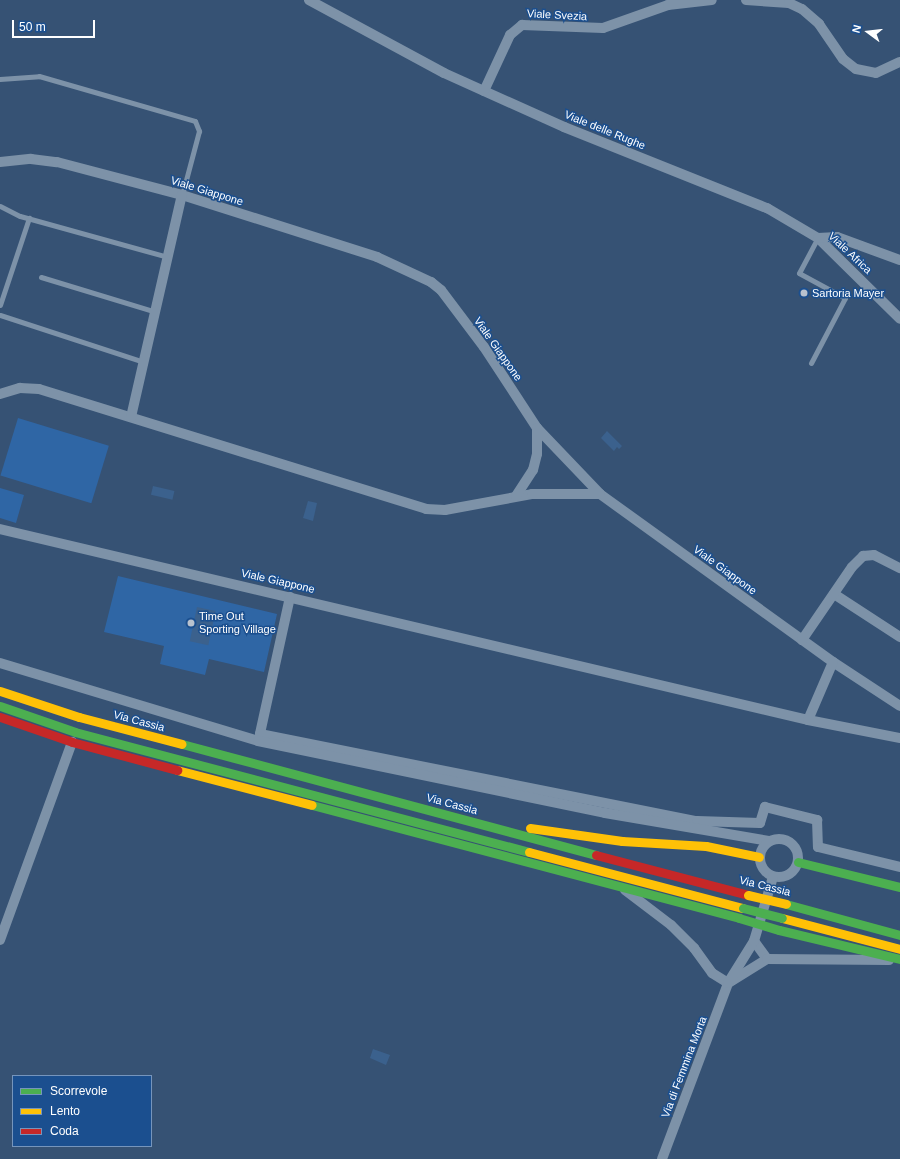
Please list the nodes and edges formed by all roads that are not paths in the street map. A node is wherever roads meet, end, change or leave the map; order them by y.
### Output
1 (309, 0) edge
2 (712, 0) edge
3 (746, 0) edge
4 (900, 62) edge
5 (0, 79) edge
6 (484, 90) junction
7 (0, 162) edge
8 (182, 195) junction
9 (0, 206) edge
10 (30, 218) junction
11 (818, 238) junction
12 (168, 257) junction
13 (900, 260) edge
14 (41, 277) dead end
15 (0, 305) edge
16 (156, 312) junction
17 (0, 315) edge
18 (900, 319) edge
19 (144, 362) junction
20 (811, 363) dead end
21 (0, 394) edge
22 (132, 417) junction
23 (537, 428) junction
24 (600, 494) junction
25 (516, 496) junction
26 (0, 530) edge
27 (900, 568) edge
28 (834, 594) junction
29 (290, 597) junction
30 (900, 637) edge
31 (802, 640) junction
32 (833, 662) junction
33 (0, 663) edge
34 (0, 691) edge
35 (0, 706) edge
36 (900, 706) edge
37 (0, 717) edge
38 (808, 720) junction
39 (900, 738) edge
40 (72, 742) junction
41 (486, 826) junction
42 (769, 842) junction
43 (759, 857) junction
44 (798, 858) junction
45 (900, 867) edge
46 (773, 877) junction
47 (900, 880) edge
48 (900, 887) edge
49 (624, 889) junction
50 (900, 935) edge
51 (0, 940) edge
52 (754, 941) junction
53 (900, 949) edge
54 (767, 959) junction
55 (900, 960) edge
56 (728, 983) junction
57 (662, 1159) edge

1 - 6 street, Viale delle Rughe
2 - 6 street, Viale Svezia
3 - 4 street
5 - 8 lane
6 - 11 street, Viale delle Rughe
7 - 8 street, Viale Giappone
8 - 12 street
8 - 23 street, Viale Giappone
9 - 10 lane
10 - 12 lane
10 - 15 lane
11 - 13 street
11 - 18 street, Viale Africa
11 - 20 lane
12 - 16 street
14 - 16 lane
16 - 19 street
17 - 19 lane
19 - 22 street
21 - 22 street
22 - 25 street
23 - 24 street, Viale Giappone
23 - 25 street
24 - 25 street
24 - 31 street, Viale Giappone
26 - 29 street, Viale Giappone
27 - 28 street
28 - 30 street
28 - 31 street
29 - 38 street, Viale Giappone
29 - 45 street
31 - 32 street, Viale Giappone
32 - 36 street, Viale Giappone
32 - 38 street
33 - 42 street
34 - 41 main road, Via Cassia
35 - 53 main road, bridge
37 - 40 main road
38 - 39 street, Viale Giappone
40 - 49 main road
40 - 51 street
41 - 43 main road
41 - 50 main road, Via Cassia, bridge
42 - 43 street
42 - 44 street
43 - 46 street
44 - 46 street
44 - 47 street
44 - 48 main road
46 - 52 street, Via di Femmina Morta
49 - 55 main road, bridge
49 - 56 street
52 - 54 street
52 - 56 street, Via di Femmina Morta
54 - 55 street
54 - 56 street
56 - 57 street, Via di Femmina Morta

